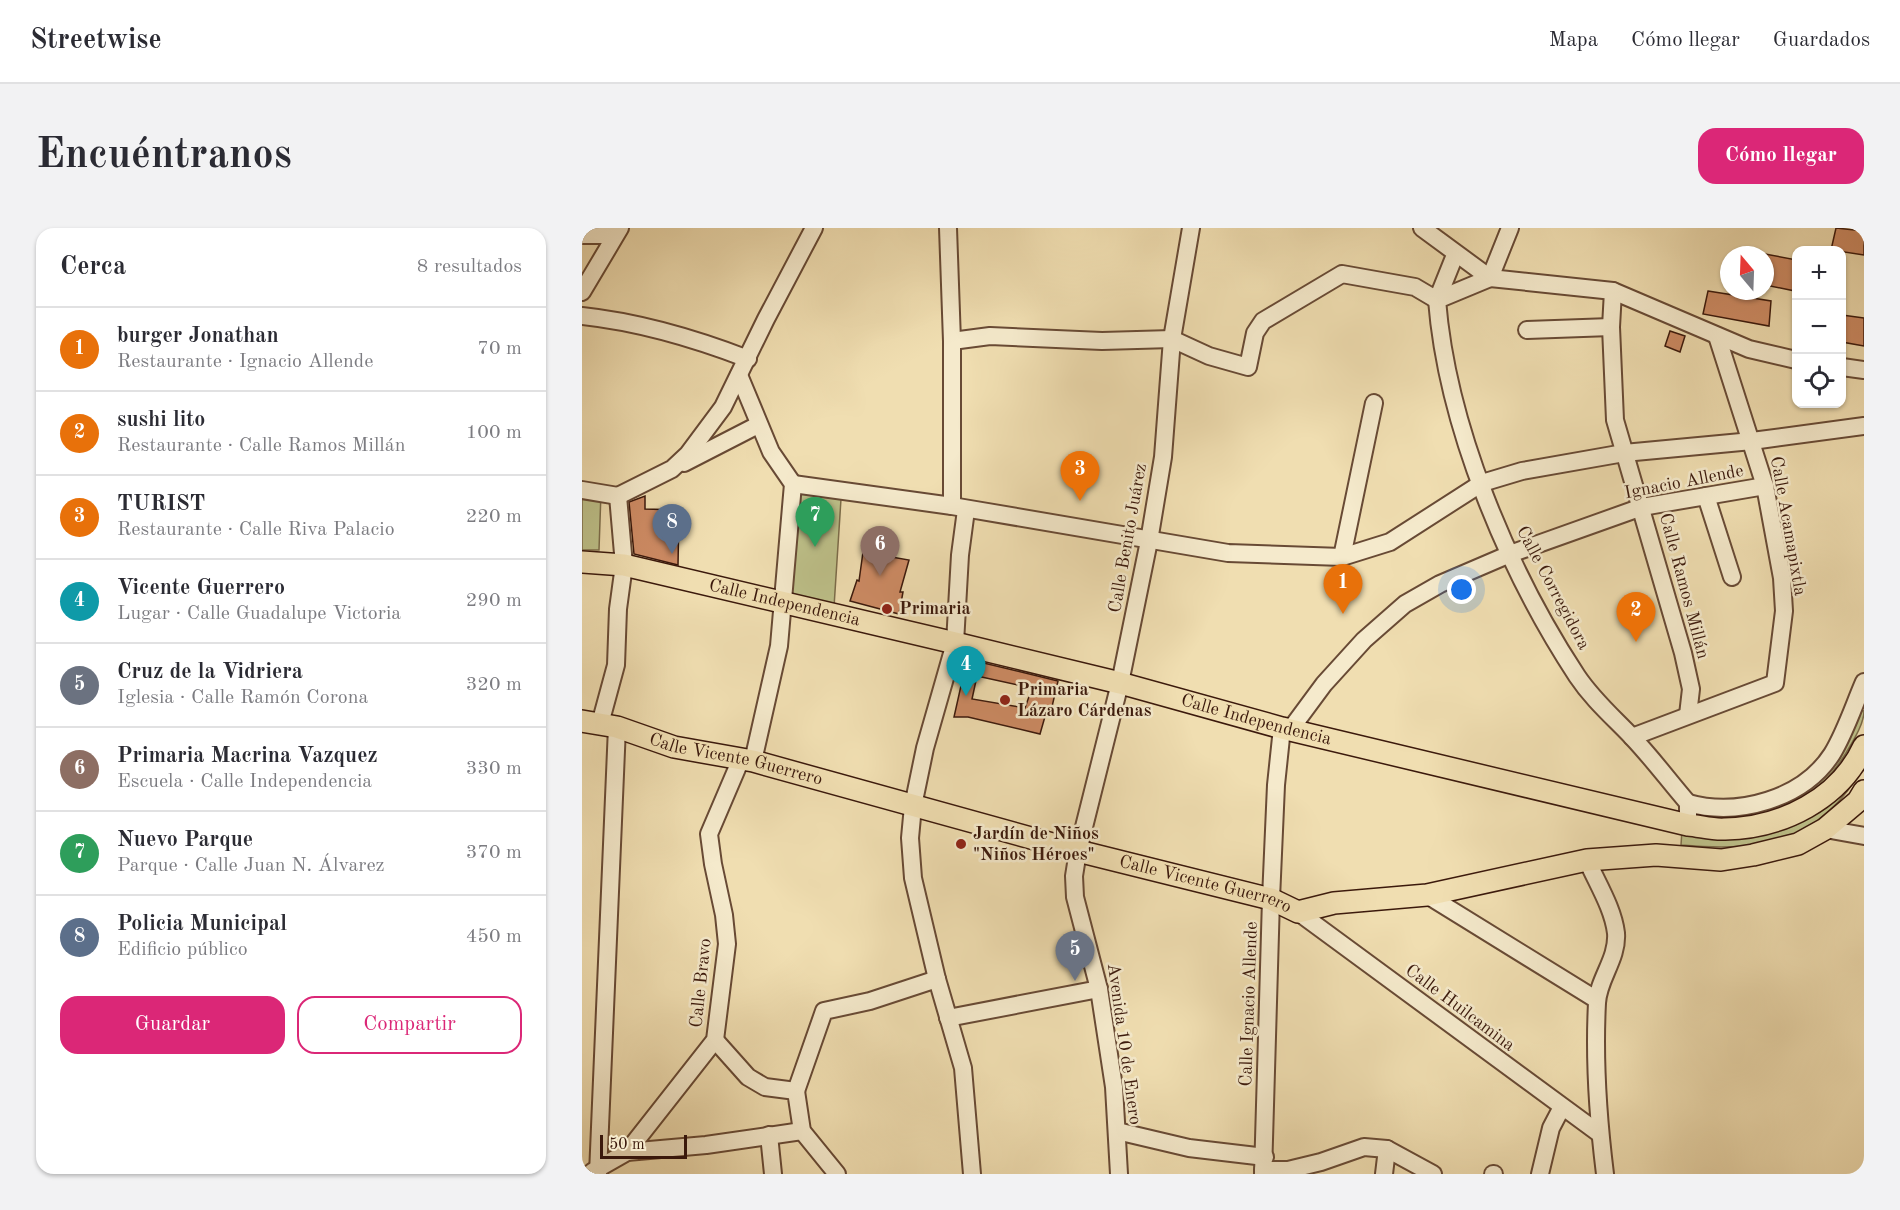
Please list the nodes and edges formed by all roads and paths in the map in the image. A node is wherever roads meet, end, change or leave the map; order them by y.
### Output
1 (814, 228) edge
2 (948, 228) edge
3 (1191, 228) edge
4 (1422, 228) edge
5 (1510, 228) edge
6 (617, 231) edge
7 (582, 235) edge
8 (1455, 255) junction
9 (1490, 278) junction
10 (1613, 291) junction
11 (582, 292) edge
12 (1437, 300) junction
13 (582, 316) edge
14 (1611, 327) junction
15 (1527, 330) dead end
16 (1717, 336) junction
17 (1173, 339) junction
18 (952, 341) junction
19 (748, 359) junction
20 (1792, 359) edge
21 (1846, 368) edge
22 (1864, 370) edge
23 (740, 375) junction
24 (1374, 403) dead end
25 (758, 424) junction
26 (1864, 426) edge
27 (1752, 441) junction
28 (1624, 453) junction
29 (672, 470) junction
30 (1482, 483) junction
31 (793, 484) junction
32 (1765, 486) junction
33 (582, 490) edge
34 (618, 496) junction
35 (1706, 496) junction
36 (1642, 507) junction
37 (959, 508) junction
38 (1149, 541) junction
39 (1510, 554) junction
40 (1342, 557) junction
41 (582, 562) edge
42 (624, 566) junction
43 (1732, 577) dead end
44 (781, 604) junction
45 (955, 643) junction
46 (1864, 682) edge
47 (1120, 683) junction
48 (1688, 715) junction
49 (600, 724) edge
50 (1286, 729) junction
51 (1632, 737) junction
52 (1864, 746) edge
53 (747, 760) junction
54 (1864, 791) edge
55 (1688, 803) junction
56 (913, 806) junction
57 (1688, 825) junction
58 (1826, 829) junction
59 (1864, 836) edge
60 (1078, 851) junction
61 (1587, 860) junction
62 (1428, 895) junction
63 (1271, 899) junction
64 (1298, 912) junction
65 (937, 979) junction
66 (1099, 989) junction
67 (1597, 1000) junction
68 (948, 1018) junction
69 (715, 1040) junction
70 (796, 1091) junction
71 (1562, 1107) junction
72 (802, 1131) junction
73 (1117, 1131) junction
74 (1600, 1134) junction
75 (769, 1135) junction
76 (1387, 1149) junction
77 (627, 1152) junction
78 (1264, 1167) edge
79 (595, 1172) edge
80 (773, 1174) edge
81 (837, 1174) edge
82 (972, 1174) edge
83 (1119, 1174) edge
84 (1384, 1174) edge
85 (1433, 1174) edge
86 (1540, 1174) edge
87 (1605, 1174) edge

1 - 19 street
2 - 18 street
3 - 17 street, Calle Benito Juárez
4 - 8 street
5 - 9 street
6 - 7 street
6 - 11 street
8 - 9 street
8 - 12 street
9 - 10 street
9 - 12 street
10 - 14 street, Calle Ramos Millán
10 - 16 street
12 - 17 street
12 - 30 street, Calle Corregidora
13 - 19 street
14 - 15 street
14 - 28 street, Calle Ramos Millán
16 - 20 street
16 - 27 street, Calle Acamapixtla
17 - 18 street
17 - 38 street, Calle Benito Juárez
18 - 37 street
19 - 23 street
21 - 22 street
23 - 25 street
23 - 29 street
24 - 40 street
25 - 29 street
25 - 31 street
26 - 27 street
27 - 28 street
27 - 32 street, Calle Acamapixtla
28 - 30 street
28 - 36 street, Calle Ramos Millán
29 - 34 street
30 - 39 street, Calle Corregidora
30 - 40 street
31 - 37 street
31 - 44 street, Calle Bravo
32 - 35 street, Ignacio Allende
32 - 48 street, Calle Acamapixtla
33 - 34 street
34 - 42 street
35 - 36 street, Ignacio Allende
35 - 43 street
36 - 39 street, Ignacio Allende
36 - 48 street, Calle Ramos Millán
37 - 38 street
37 - 45 street
38 - 40 street
38 - 47 street, Calle Benito Juárez
39 - 50 street, Ignacio Allende
39 - 51 street, Calle Corregidora
41 - 42 main road, Calle Independencia
42 - 44 main road, Calle Independencia
42 - 49 street
44 - 45 main road, Calle Independencia
44 - 53 street, Calle Bravo
45 - 47 main road, Calle Independencia
45 - 56 street
46 - 55 street
47 - 50 main road, Calle Independencia
47 - 60 street, Calle Benito Juárez
48 - 51 street, Calle Acamapixtla
49 - 53 main road, Calle Vicente Guerrero
49 - 79 street
50 - 57 main road, Calle Independencia
50 - 63 street, Calle Ignacio Allende
51 - 55 street, Calle Corregidora
52 - 57 main road, Calle Independencia
53 - 56 main road, Calle Vicente Guerrero
53 - 69 street, Calle Bravo
54 - 58 main road, Calle Vicente Guerrero
55 - 57 street
56 - 60 main road, Calle Vicente Guerrero
56 - 65 street
58 - 59 street
58 - 61 main road, Calle Vicente Guerrero
60 - 63 main road, Calle Vicente Guerrero
60 - 66 street, Avenida 10 de Enero
61 - 62 main road, Calle Vicente Guerrero
61 - 67 street
62 - 64 main road, Calle Vicente Guerrero
62 - 67 street
63 - 64 main road, Calle Vicente Guerrero
63 - 78 street, Calle Ignacio Allende
64 - 71 street, Calle Huilcamina
65 - 68 street
65 - 70 street
66 - 68 street
66 - 73 street, Avenida 10 de Enero
67 - 74 street
68 - 82 street
69 - 70 street
69 - 77 street, Calle Bravo
70 - 72 street
71 - 74 street, Calle Huilcamina
71 - 86 street
72 - 75 street
72 - 81 street
73 - 78 street
73 - 83 street, Avenida 10 de Enero
74 - 87 street
75 - 77 street
75 - 80 street
76 - 78 street
76 - 84 street
76 - 85 street
77 - 79 street

